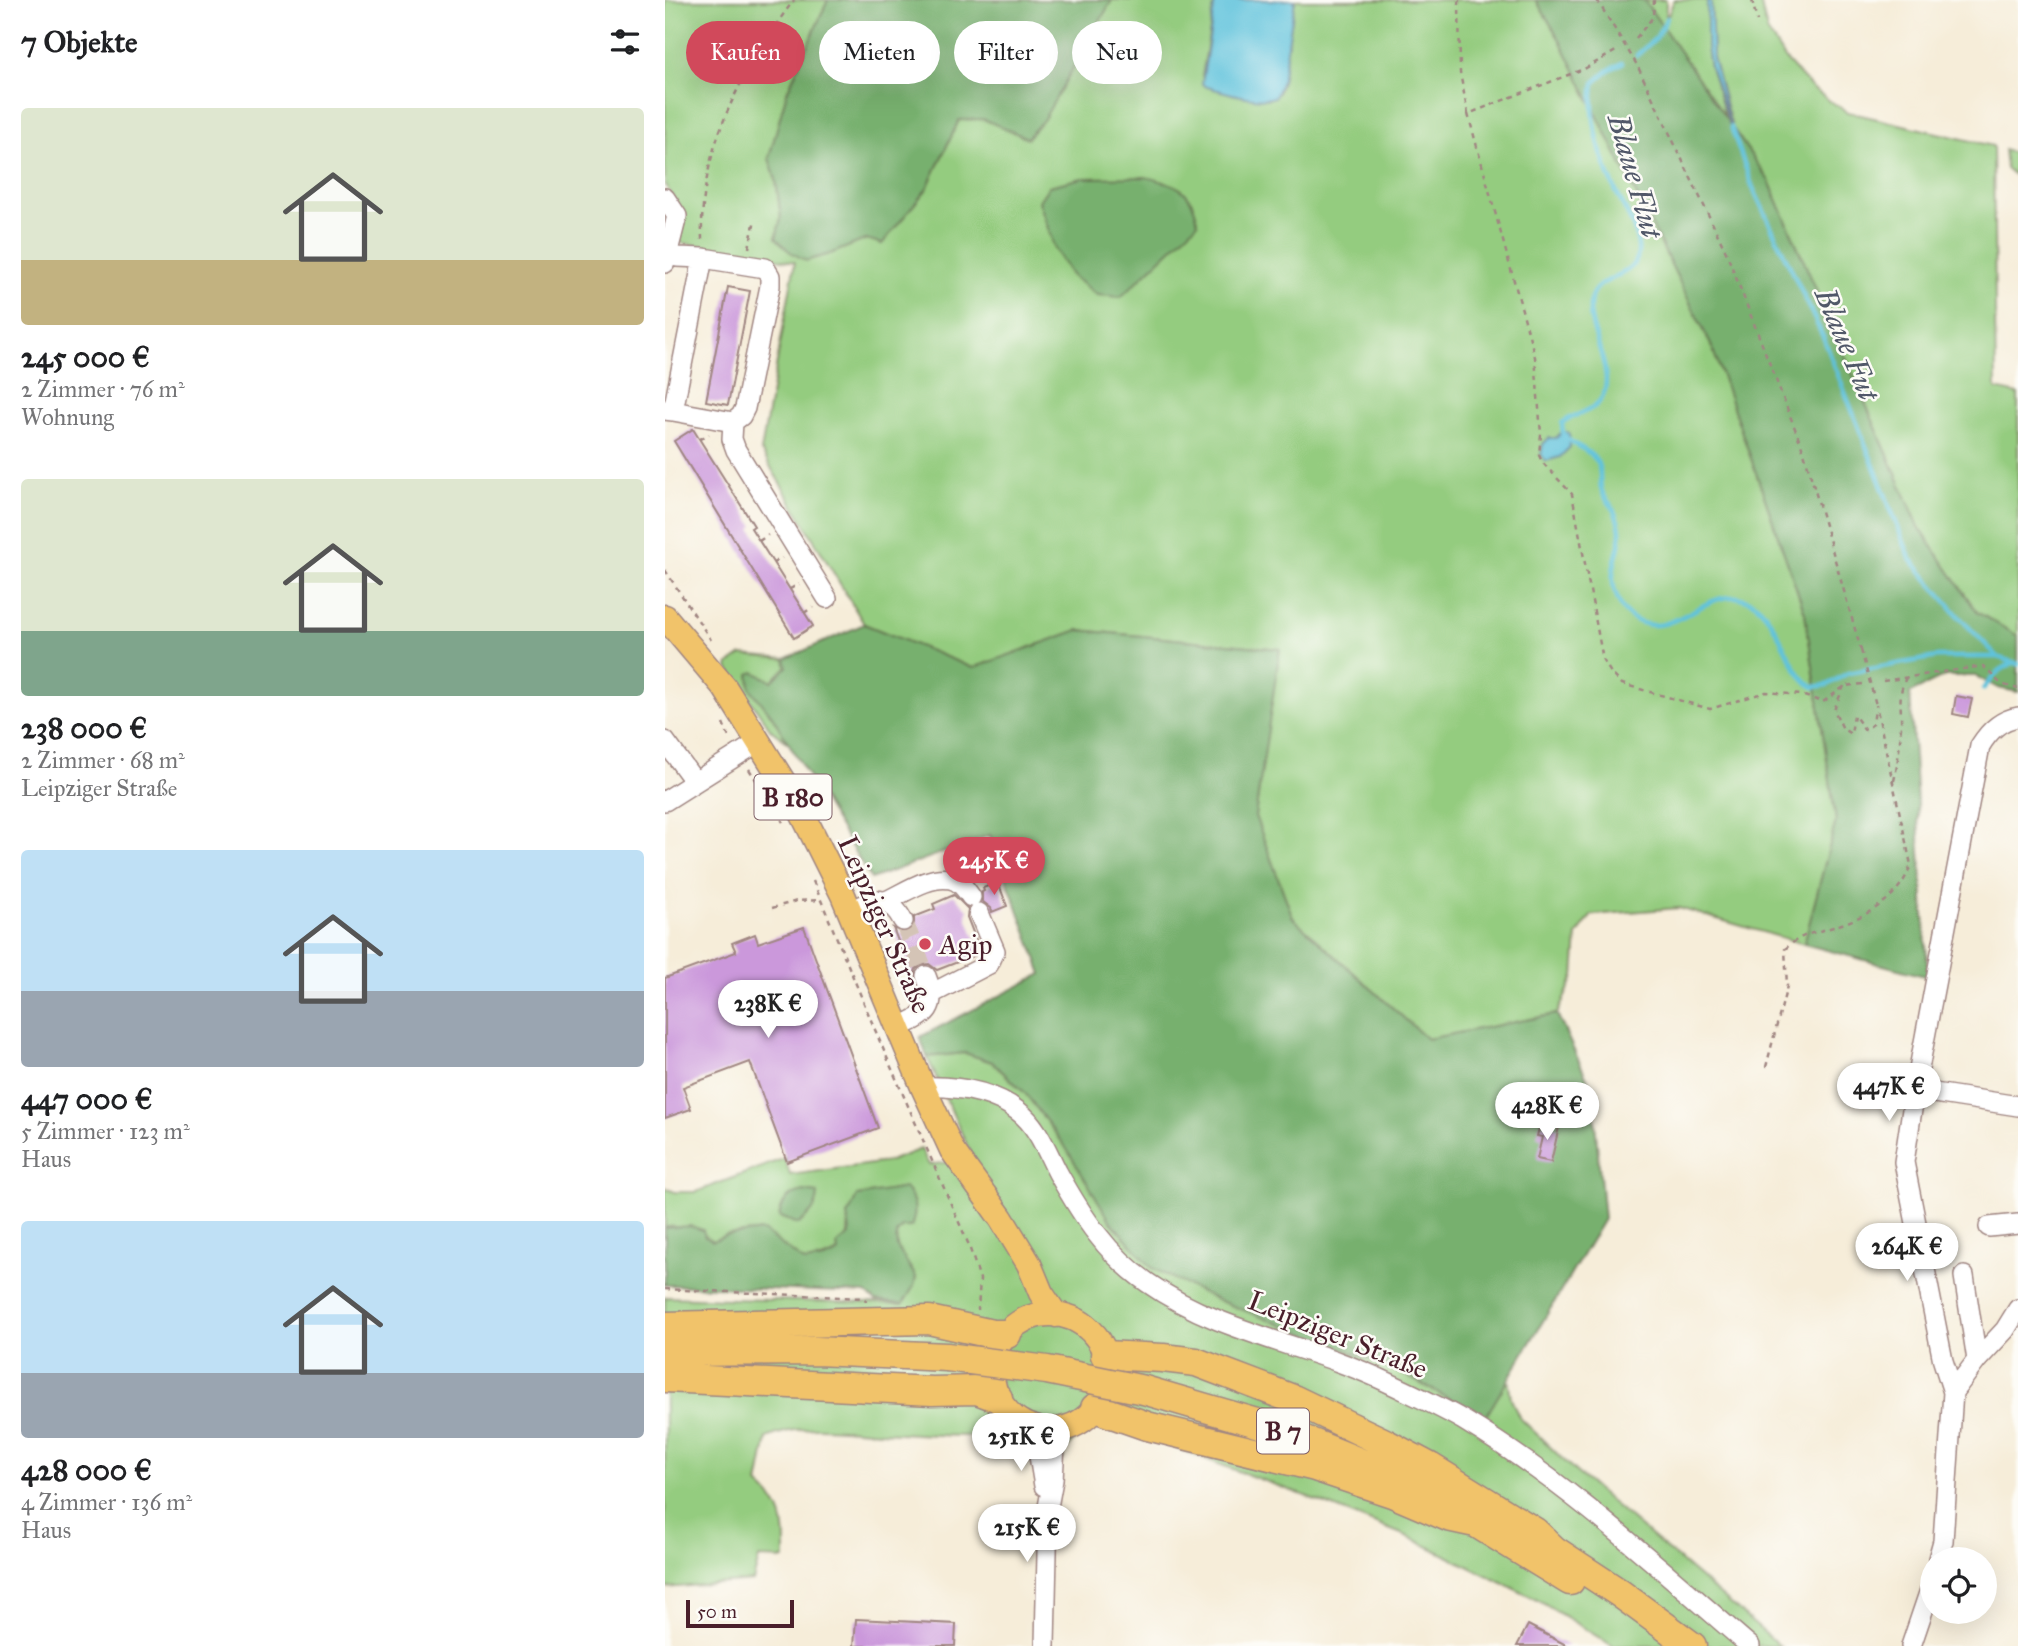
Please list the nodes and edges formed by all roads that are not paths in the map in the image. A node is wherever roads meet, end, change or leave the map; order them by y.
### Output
1 (665, 198) edge
2 (666, 256) edge
3 (703, 258) junction
4 (669, 411) edge
5 (733, 422) junction
6 (827, 598) dead end
7 (665, 617) edge
8 (2018, 717) edge
9 (665, 741) edge
10 (750, 748) junction
11 (695, 782) junction
12 (665, 801) edge
13 (885, 901) junction
14 (851, 913) junction
15 (903, 921) tunnel mouth
16 (899, 1027) junction
17 (923, 1087) junction
18 (1915, 1090) junction
19 (2014, 1108) edge
20 (2018, 1224) edge
21 (1989, 1227) dead end
22 (1014, 1242) junction
23 (1964, 1276) dead end
24 (2018, 1309) edge
25 (1056, 1315) junction
26 (665, 1326) edge
27 (1015, 1327) junction
28 (665, 1352) edge
29 (1105, 1355) junction
30 (1977, 1360) junction
31 (665, 1378) edge
32 (1953, 1392) junction
33 (994, 1405) junction
34 (1095, 1408) junction
35 (1063, 1429) junction
36 (1022, 1431) junction
37 (1418, 1486) junction
38 (1048, 1507) junction
39 (1471, 1522) junction
40 (1941, 1547) edge
41 (1554, 1550) junction
42 (1920, 1619) edge
43 (1045, 1646) edge
44 (1662, 1646) edge
45 (1692, 1646) edge
46 (1750, 1646) edge
47 (1911, 1646) edge

1 - 2 street
2 - 3 street
3 - 4 street
3 - 5 street
4 - 5 street
5 - 6 street
7 - 10 main road, Leipziger Straße / B 180
8 - 18 street
9 - 11 street
10 - 11 street
10 - 14 main road, Leipziger Straße / B 180
11 - 12 street
13 - 14 street
13 - 15 street
13 - 16 street
14 - 16 main road, Leipziger Straße / B 180
16 - 17 main road, Leipziger Straße / B 180
17 - 22 main road, Leipziger Straße / B 180
17 - 46 street, Leipziger Straße
18 - 19 street
18 - 32 street
20 - 21 street
22 - 25 main road, Leipziger Straße / B 180
22 - 27 main road, Leipziger Straße / B 180
23 - 30 street
24 - 30 street
25 - 27 main road
25 - 29 main road
26 - 27 highway
27 - 33 main road, B 180
28 - 37 highway, B 7, bridge
29 - 34 main road
29 - 41 highway
30 - 32 street
31 - 33 highway
32 - 40 street
33 - 36 main road
34 - 35 main road
34 - 39 highway
35 - 36 main road
35 - 38 street
36 - 38 street
37 - 39 highway, B 7
37 - 41 highway, B 7
38 - 43 street
39 - 44 highway, B 7
41 - 45 highway, B 7
42 - 47 street

